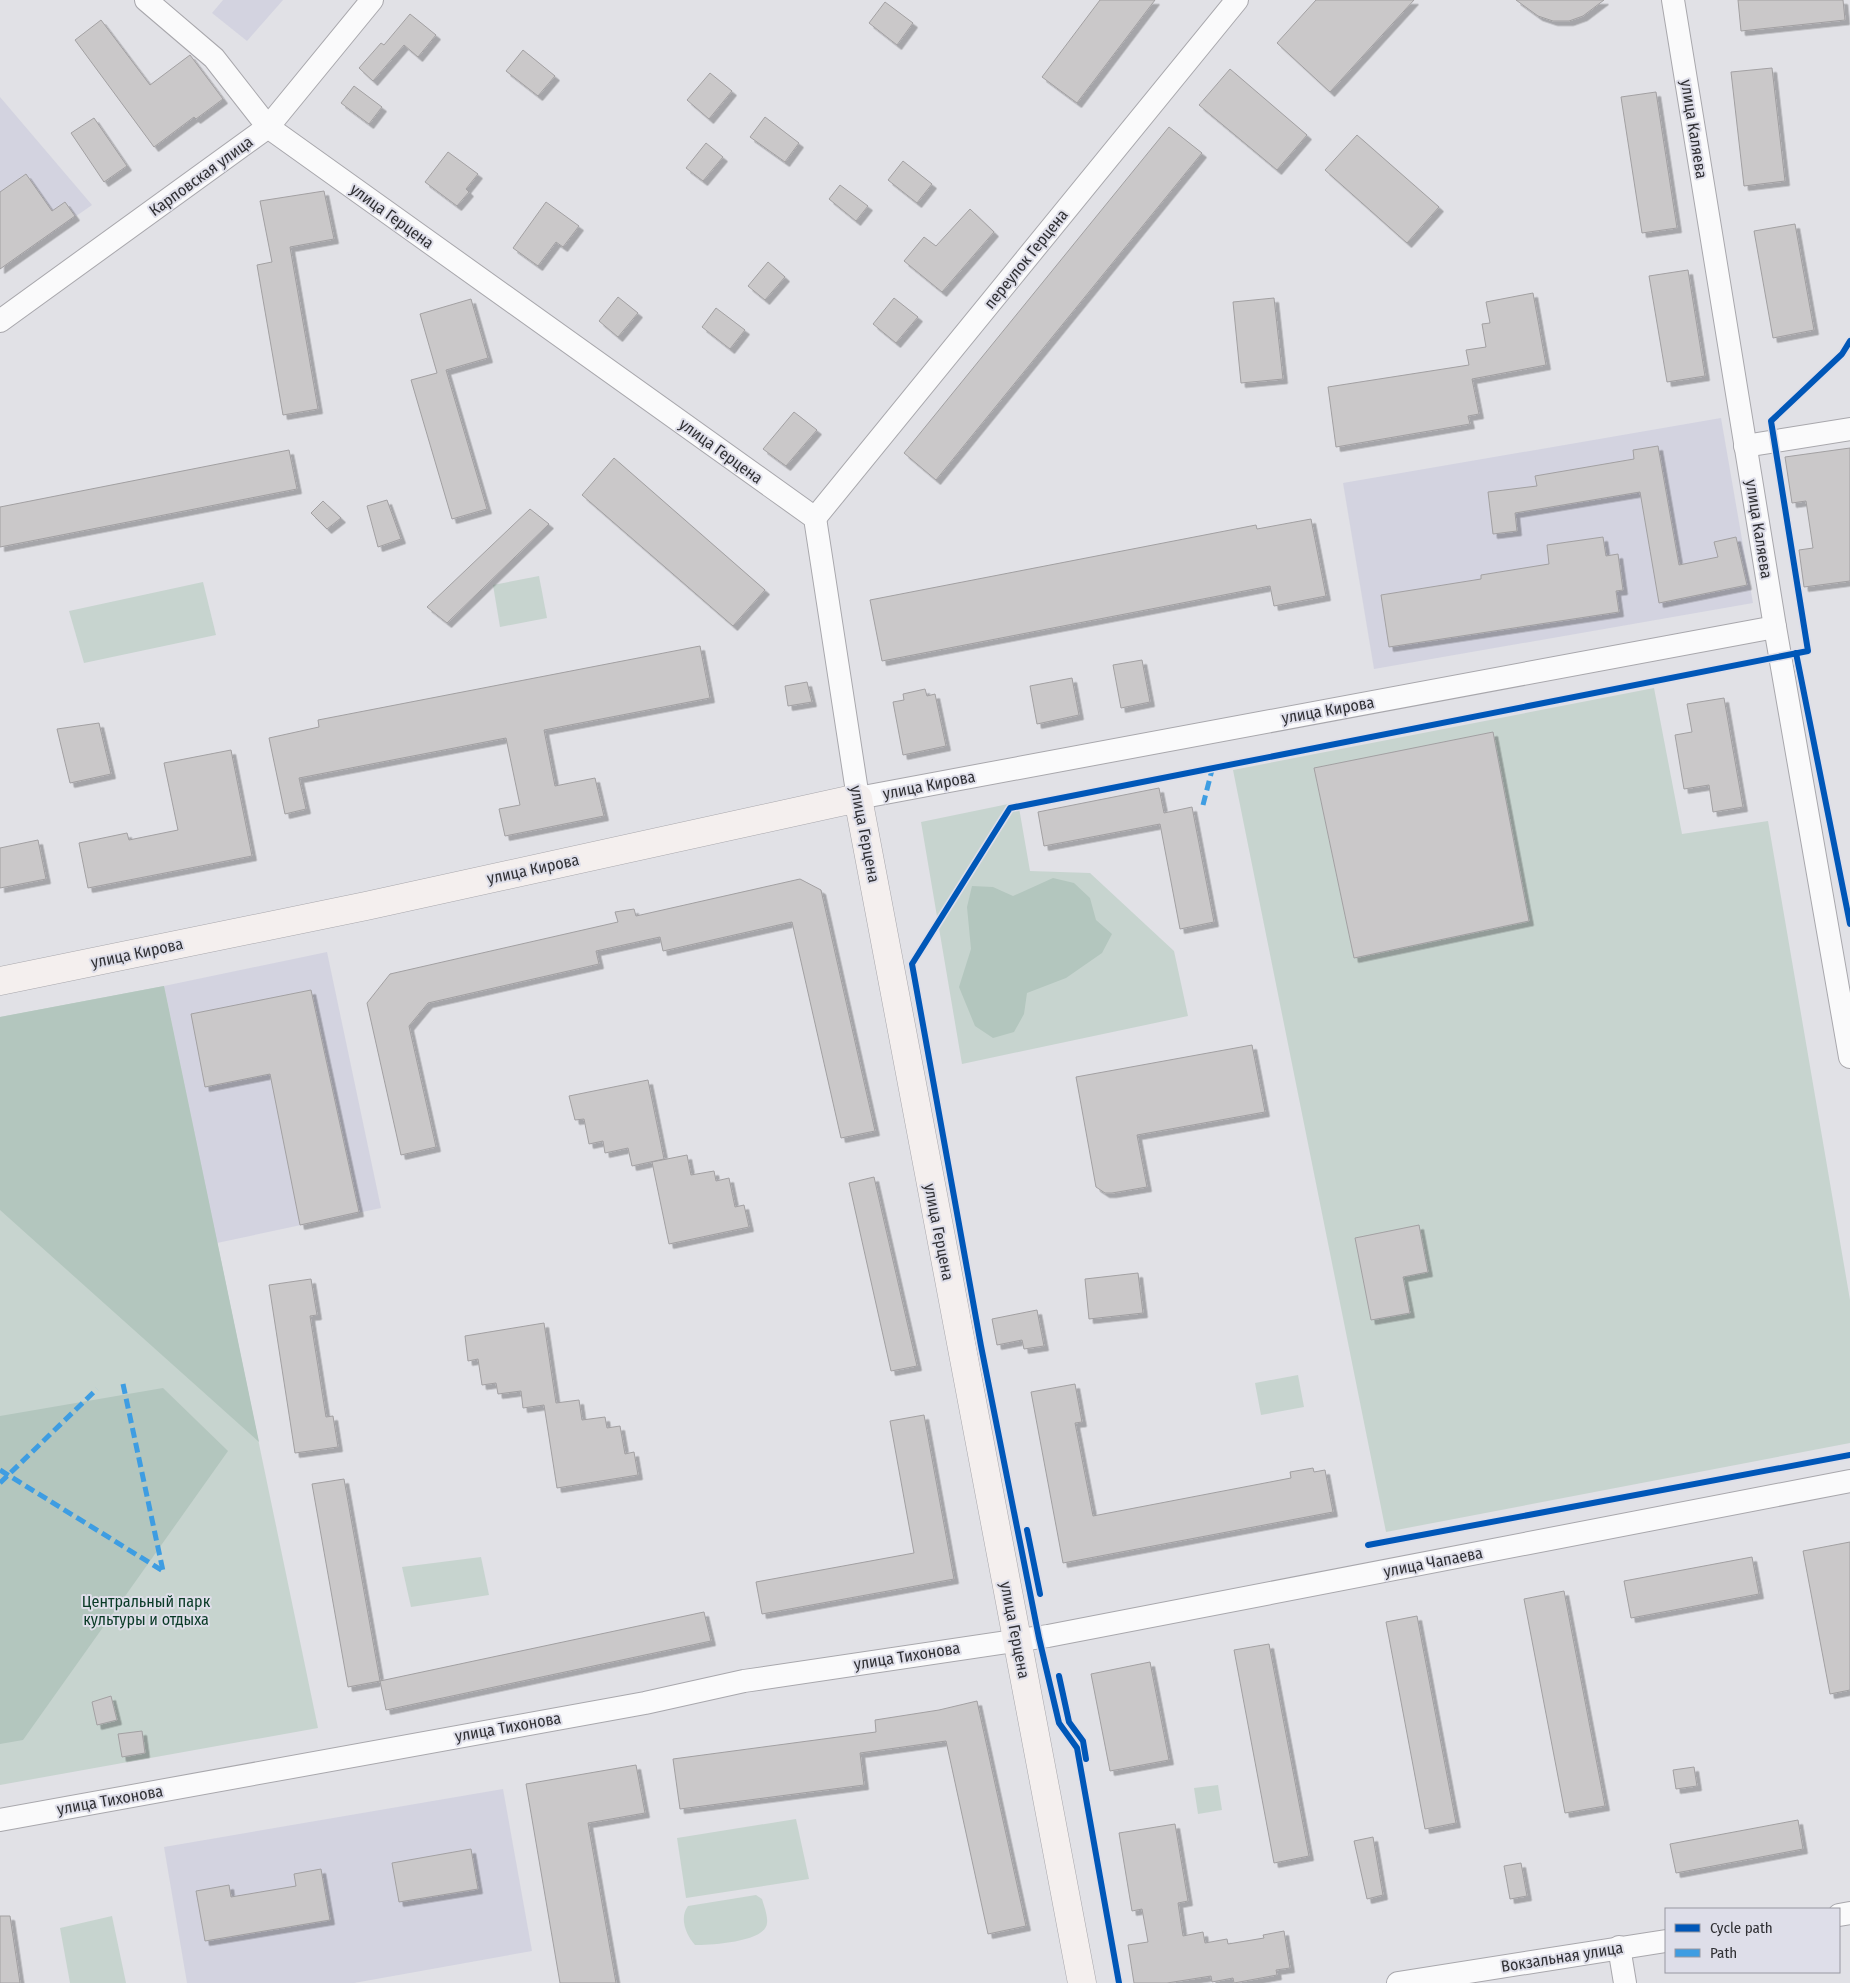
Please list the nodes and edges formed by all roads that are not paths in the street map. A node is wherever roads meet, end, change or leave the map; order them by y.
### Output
1 (146, 0) edge
2 (372, 0) edge
3 (1237, 0) edge
4 (1673, 0) edge
5 (268, 128) junction
6 (0, 321) edge
7 (1850, 429) edge
8 (1745, 446) junction
9 (814, 518) junction
10 (1775, 627) junction
11 (858, 798) junction
12 (0, 981) edge
13 (1850, 1057) edge
14 (1850, 1481) edge
15 (1017, 1641) junction
16 (0, 1820) edge
17 (1665, 1940) edge
18 (1619, 1947) junction
19 (1082, 1983) edge
20 (1398, 1983) edge
21 (1625, 1983) edge

1 - 5 street, улица Герцена
2 - 5 street, Карповская улица
3 - 9 street, переулок Герцена
4 - 8 street, улица Каляева
5 - 6 street, Карповская улица
5 - 9 street, улица Герцена
7 - 8 street
8 - 10 street, улица Каляева
9 - 11 street, улица Герцена
10 - 11 street, улица Кирова
10 - 13 street, улица Каляева
11 - 12 street, улица Кирова
11 - 15 street, улица Герцена
14 - 15 street, улица Чапаева
15 - 16 street, улица Тихонова
15 - 19 street, улица Герцена
17 - 18 street, Вокзальная улица
18 - 20 street, Вокзальная улица
18 - 21 street

